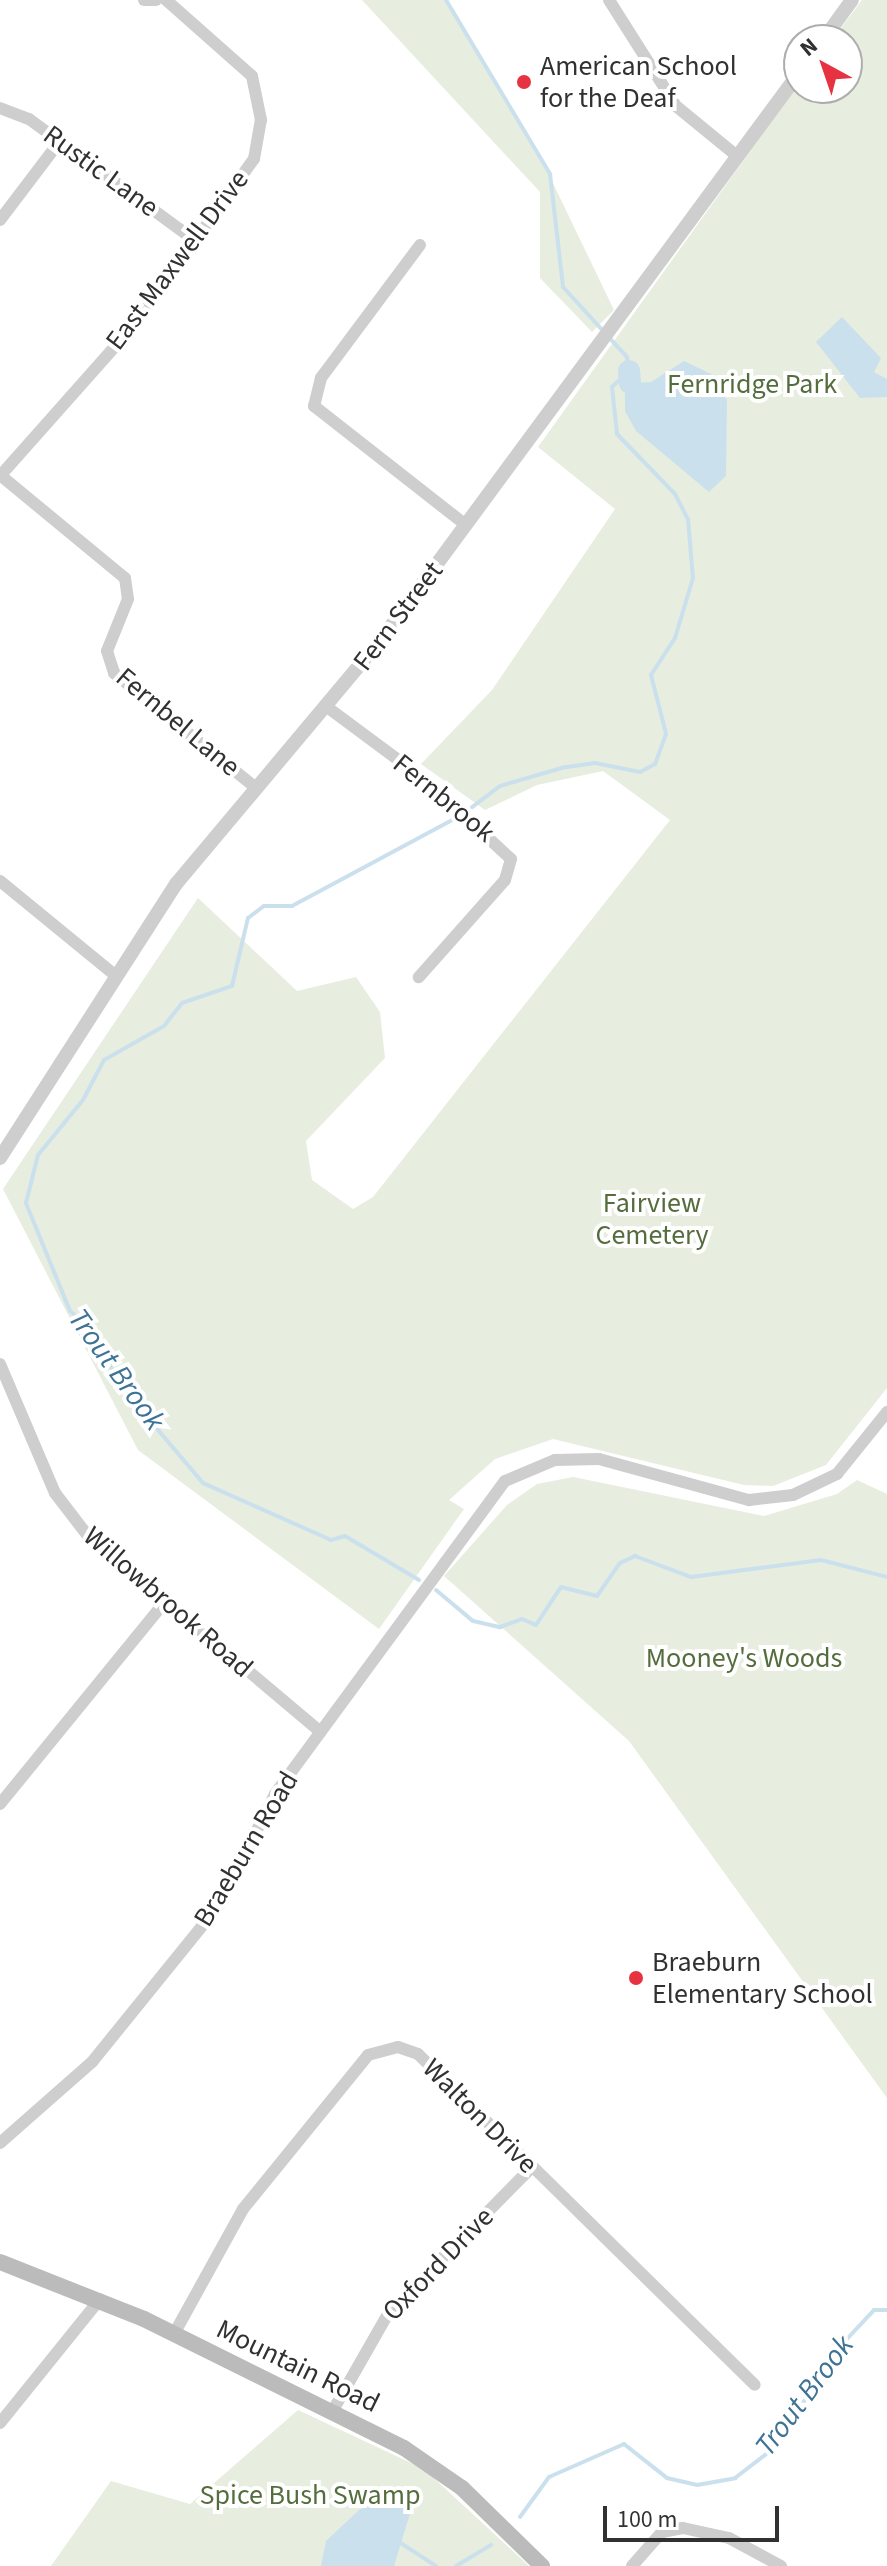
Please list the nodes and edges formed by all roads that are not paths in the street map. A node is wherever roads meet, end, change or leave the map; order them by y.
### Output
1 (144, 0) edge
2 (156, 0) edge
3 (166, 0) edge
4 (609, 0) edge
5 (852, 0) edge
6 (835, 24) edge
7 (783, 94) edge
8 (0, 108) edge
9 (60, 141) junction
10 (737, 156) junction
11 (0, 220) edge
12 (197, 242) junction
13 (420, 245) dead end
14 (0, 475) edge
15 (466, 525) junction
16 (327, 707) junction
17 (256, 788) junction
18 (0, 881) edge
19 (115, 975) junction
20 (419, 977) dead end
21 (0, 1158) edge
22 (0, 1364) edge
23 (887, 1412) edge
24 (164, 1603) junction
25 (321, 1732) junction
26 (0, 1804) edge
27 (0, 2143) edge
28 (532, 2167) junction
29 (0, 2262) edge
30 (100, 2299) junction
31 (174, 2334) junction
32 (755, 2385) dead end
33 (332, 2412) junction
34 (0, 2423) edge
35 (542, 2566) edge
36 (632, 2566) edge
37 (781, 2566) edge

1 - 2 street
3 - 12 street, East Maxwell Drive
4 - 10 street
5 - 6 street
7 - 10 street, Fern Street
8 - 9 street, Rustic Lane
9 - 11 street
9 - 12 street, Rustic Lane
10 - 15 street, Fern Street
12 - 14 street, East Maxwell Drive
13 - 15 street
14 - 17 street, Fernbel Lane
15 - 16 street, Fern Street
16 - 17 street, Fern Street
16 - 20 street, Fernbrook
17 - 19 street, Fern Street
18 - 19 street
19 - 21 street, Fern Street
22 - 24 street, Willowbrook Road
23 - 25 street, Braeburn Road
24 - 25 street, Willowbrook Road
24 - 26 street
25 - 27 street, Braeburn Road
28 - 31 street, Walton Drive
28 - 32 street, Walton Drive
28 - 33 street, Oxford Drive
29 - 30 main road, Mountain Road
30 - 31 main road, Mountain Road
30 - 34 street
31 - 33 main road, Mountain Road
33 - 35 main road, Mountain Road
36 - 37 street

